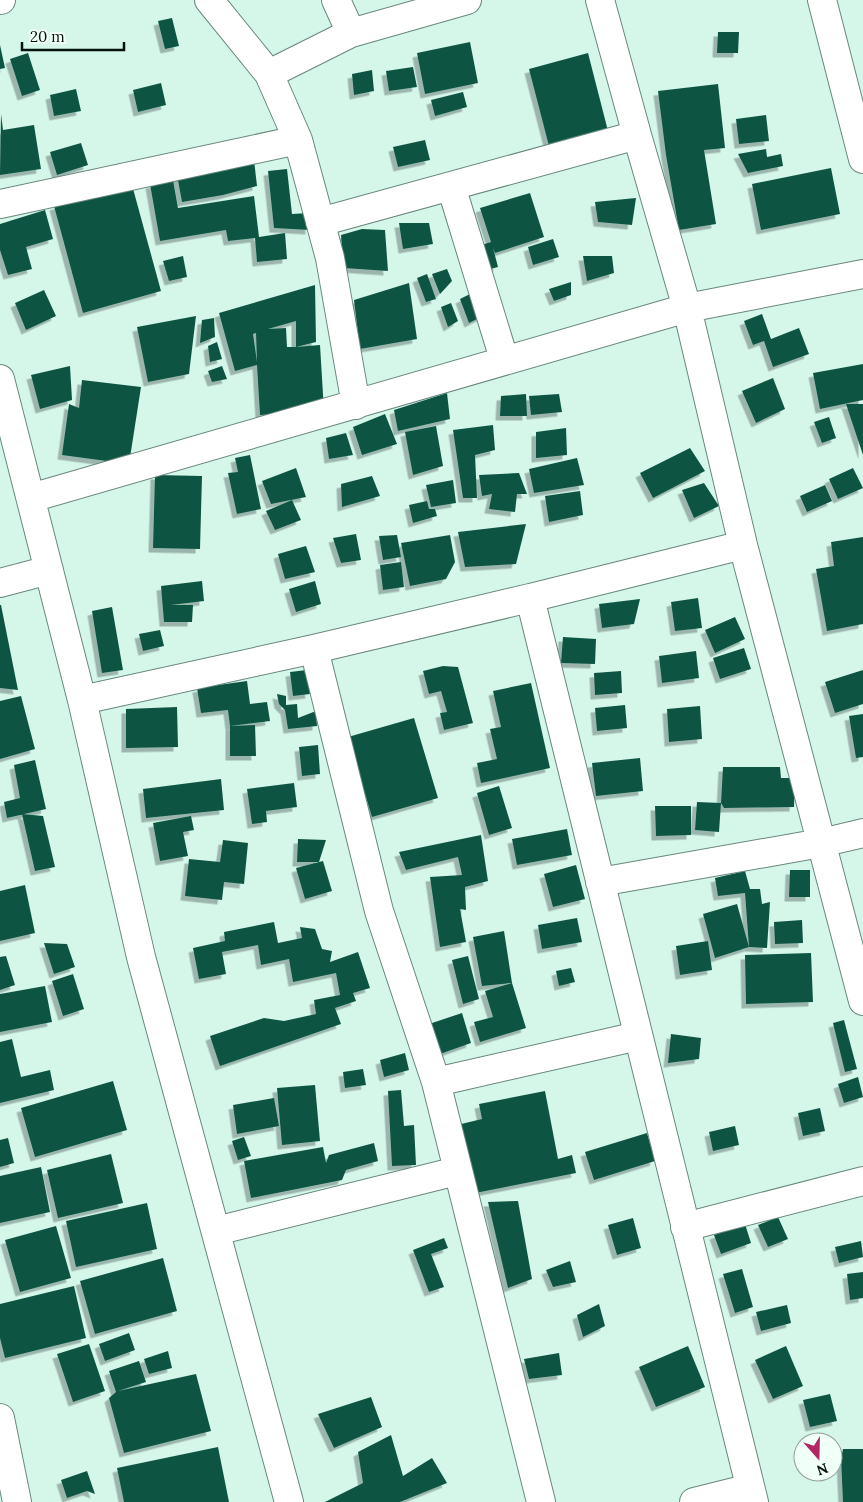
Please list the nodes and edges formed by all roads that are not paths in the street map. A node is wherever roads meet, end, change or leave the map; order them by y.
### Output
1 (208, 0) edge
2 (336, 0) edge
3 (466, 0) edge
4 (600, 0) edge
5 (822, 0) edge
6 (414, 7) edge
7 (351, 33) junction
8 (851, 66) edge
9 (269, 74) junction
10 (637, 135) junction
11 (298, 140) junction
12 (863, 159) edge
13 (451, 186) junction
14 (0, 204) edge
15 (320, 222) junction
16 (863, 274) edge
17 (687, 308) junction
18 (504, 359) junction
19 (0, 379) edge
20 (356, 405) junction
21 (31, 498) junction
22 (743, 545) junction
23 (49, 570) junction
24 (0, 583) edge
25 (530, 598) junction
26 (314, 649) junction
27 (82, 700) junction
28 (863, 833) edge
29 (822, 843) junction
30 (600, 882) junction
31 (863, 1001) edge
32 (638, 1036) junction
33 (436, 1082) junction
34 (458, 1171) junction
35 (863, 1181) edge
36 (685, 1226) junction
37 (216, 1231) junction
38 (0, 1418) edge
39 (752, 1495) edge
40 (17, 1502) edge
41 (289, 1502) edge
42 (541, 1502) edge
43 (694, 1502) edge

1 - 9 street
2 - 7 street
3 - 6 street
4 - 10 street
5 - 8 street
6 - 7 street
7 - 9 street
8 - 12 street
9 - 11 street
10 - 13 street
10 - 17 street
11 - 14 street
11 - 15 street
13 - 15 street
13 - 18 street
15 - 20 street
16 - 17 street
17 - 18 street
17 - 22 street
18 - 20 street
19 - 21 street
20 - 21 street
21 - 23 street
22 - 25 street
22 - 29 street
23 - 24 street
23 - 27 street
25 - 26 street
25 - 30 street
26 - 27 street
26 - 33 street
27 - 37 street
28 - 29 street
29 - 30 street
29 - 31 street
30 - 32 street
32 - 33 street
32 - 36 street
33 - 34 street
34 - 37 street
34 - 42 street
35 - 36 street
36 - 39 street
37 - 41 street
38 - 40 street
39 - 43 street

